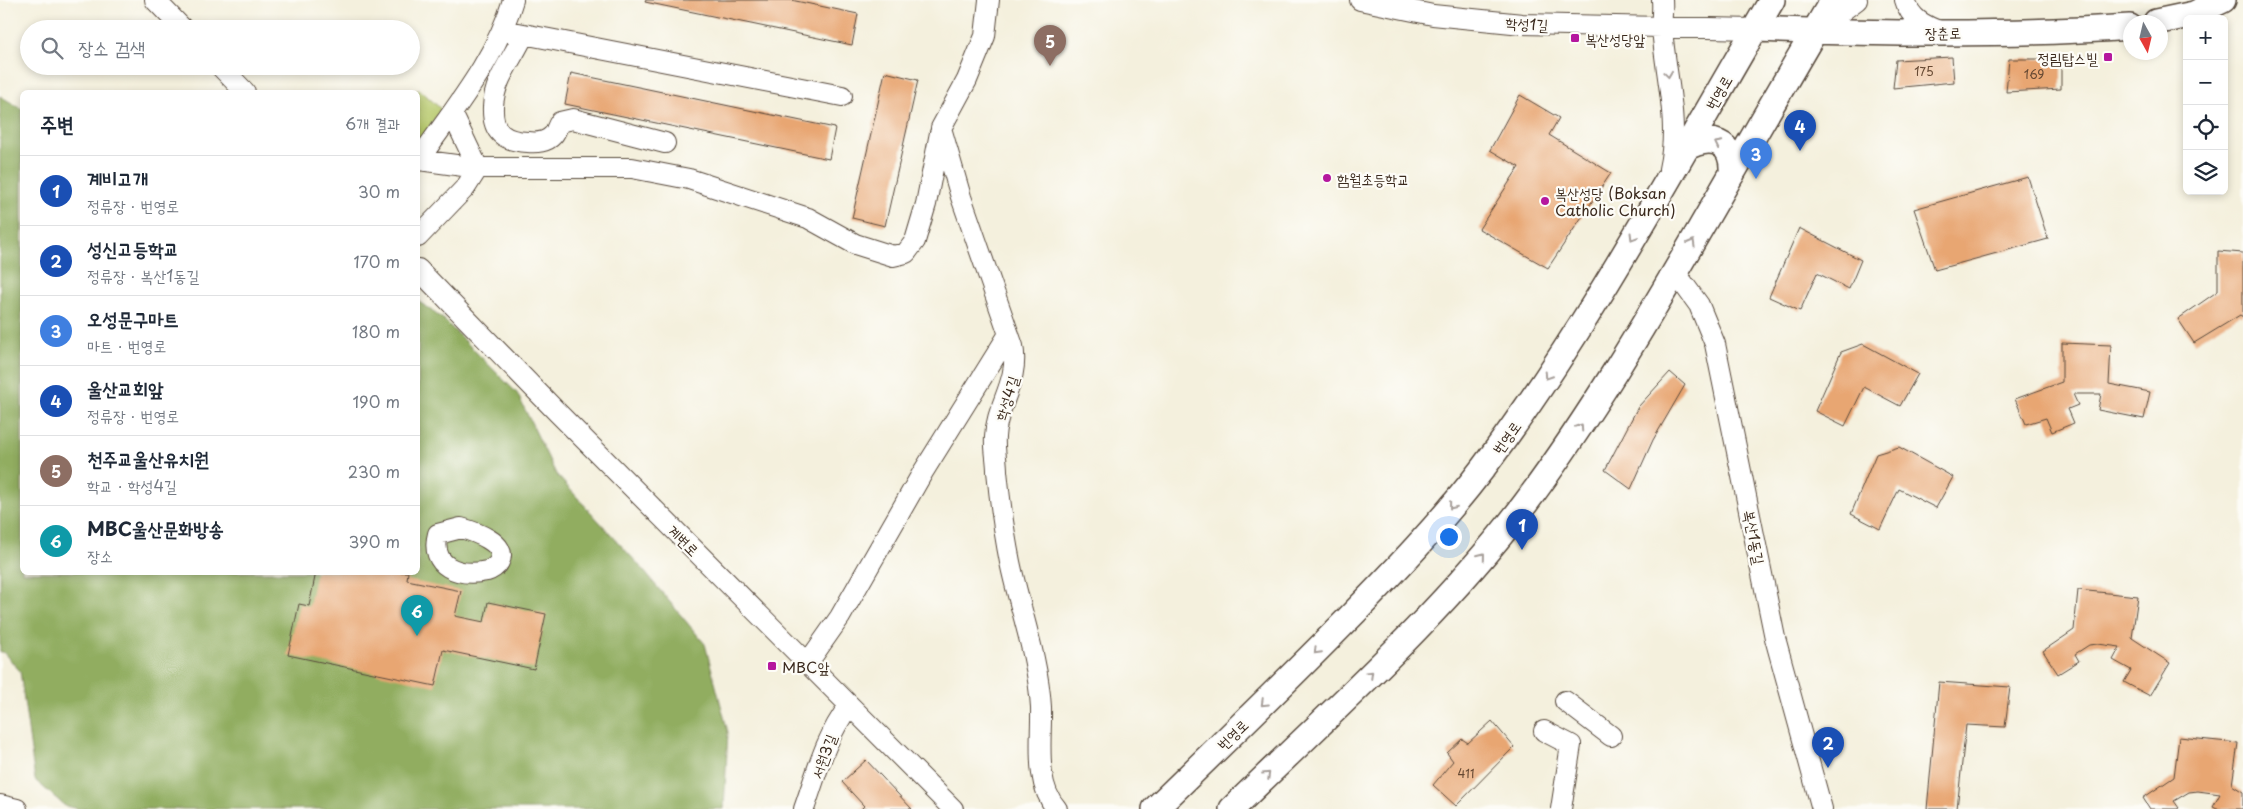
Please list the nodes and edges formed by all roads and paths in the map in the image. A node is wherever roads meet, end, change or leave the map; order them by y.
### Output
1 (155, 0) edge
2 (513, 0) edge
3 (989, 0) edge
4 (1360, 0) edge
5 (1662, 0) edge
6 (1772, 0) edge
7 (1833, 0) edge
8 (1857, 0) edge
9 (1905, 0) edge
10 (2223, 0) edge
11 (2168, 19) edge
12 (174, 20) edge
13 (1662, 26) junction
14 (2123, 26) edge
15 (1755, 29) junction
16 (503, 30) junction
17 (1815, 32) junction
18 (1944, 33) junction
19 (524, 34) junction
20 (229, 75) edge
21 (243, 90) edge
22 (842, 96) dead end
23 (452, 113) junction
24 (941, 128) junction
25 (665, 143) dead end
26 (1684, 149) junction
27 (420, 158) edge
28 (420, 161) edge
29 (478, 168) junction
30 (1732, 174) junction
31 (1667, 179) junction
32 (420, 235) edge
33 (420, 271) edge
34 (1675, 272) junction
35 (1009, 334) junction
36 (807, 664) junction
37 (1565, 700) dead end
38 (849, 706) junction
39 (1544, 731) dead end
40 (1611, 736) dead end
41 (0, 805) edge
42 (17, 809) edge
43 (804, 809) edge
44 (953, 809) edge
45 (1058, 809) edge
46 (1155, 809) edge
47 (1232, 809) edge
48 (1561, 809) edge
49 (1822, 809) edge

1 - 12 street
2 - 16 street
3 - 24 street
4 - 13 street, 학성1길
5 - 13 street
6 - 15 main road, 번영로
7 - 17 main road
8 - 17 street
9 - 18 street
10 - 11 main road
13 - 15 street, 학성1길
13 -> 31 street
14 - 18 main road, 장춘로
15 - 17 main road, 장춘로
15 - 26 main road, 번영로
16 - 19 street
16 - 23 street
17 - 18 main road, 장춘로
17 - 30 main road
19 - 22 street
19 - 25 street
20 - 21 street
23 - 27 street
23 - 29 street
24 - 29 street
24 - 35 street, 학성4길
30 -> 26 main road
26 - 31 main road, 번영로
28 - 29 street
29 - 32 street
34 -> 30 main road
31 -> 46 main road, 번영로
33 - 36 street, 계변로
47 -> 34 main road
34 - 49 street, 복산1동길
35 - 36 street
35 - 45 street, 학성4길
36 - 38 street, 계변로
37 - 40 street
38 - 43 street, 서원3길
38 - 44 street, 계변로
39 - 48 street
41 - 42 street

